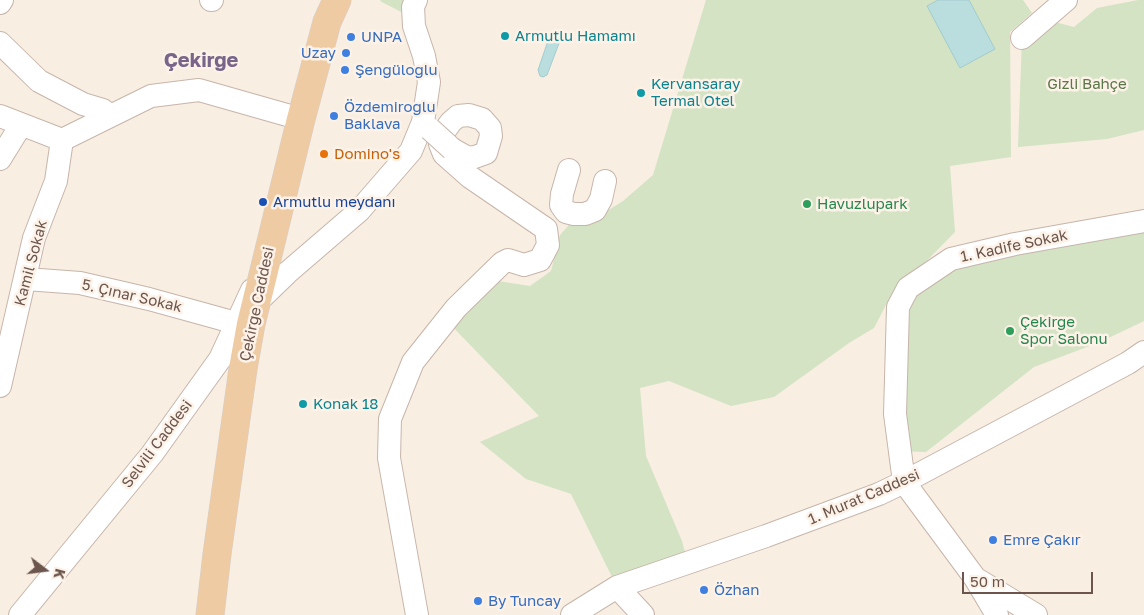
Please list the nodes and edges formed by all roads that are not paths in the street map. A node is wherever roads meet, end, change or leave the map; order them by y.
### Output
1 (337, 0) edge
2 (416, 0) edge
3 (1066, 0) edge
4 (1022, 38) dead end
5 (0, 43) edge
6 (0, 116) edge
7 (110, 116) junction
8 (301, 119) junction
9 (21, 124) junction
10 (426, 126) junction
11 (62, 140) junction
12 (0, 159) edge
13 (569, 170) dead end
14 (605, 182) dead end
15 (566, 212) junction
16 (1144, 221) edge
17 (546, 229) junction
18 (267, 257) junction
19 (26, 279) junction
20 (257, 302) junction
21 (236, 323) junction
22 (1144, 352) edge
23 (0, 386) edge
24 (904, 482) junction
25 (975, 578) junction
26 (617, 587) junction
27 (20, 615) edge
28 (210, 615) edge
29 (417, 615) edge
30 (572, 615) edge
31 (643, 615) edge
32 (998, 615) edge
33 (1036, 615) edge

1 - 8 main road, Çekirge Caddesi
2 - 10 street
3 - 4 street
5 - 7 street
6 - 9 street
7 - 8 street
7 - 11 street
8 - 18 main road, Çekirge Caddesi
9 - 11 street
9 - 12 street
10 - 17 street, bridge
10 - 20 street
11 - 19 street, Kamil Sokak
13 - 15 street
14 - 15 street
15 - 17 street
16 - 24 street, 1. Kadife Sokak
17 - 29 street
18 - 20 main road, Çekirge Caddesi
18 - 21 street, Selvili Caddesi
19 - 21 street, 5. Çınar Sokak
19 - 23 street, Kamil Sokak
20 - 28 main road, Çekirge Caddesi
21 - 27 street, Selvili Caddesi
22 - 24 street, 1. Murat Caddesi
24 - 25 street
24 - 26 street, 1. Murat Caddesi
25 - 32 street
25 - 33 street
26 - 30 street, 1. Murat Caddesi
26 - 31 street

